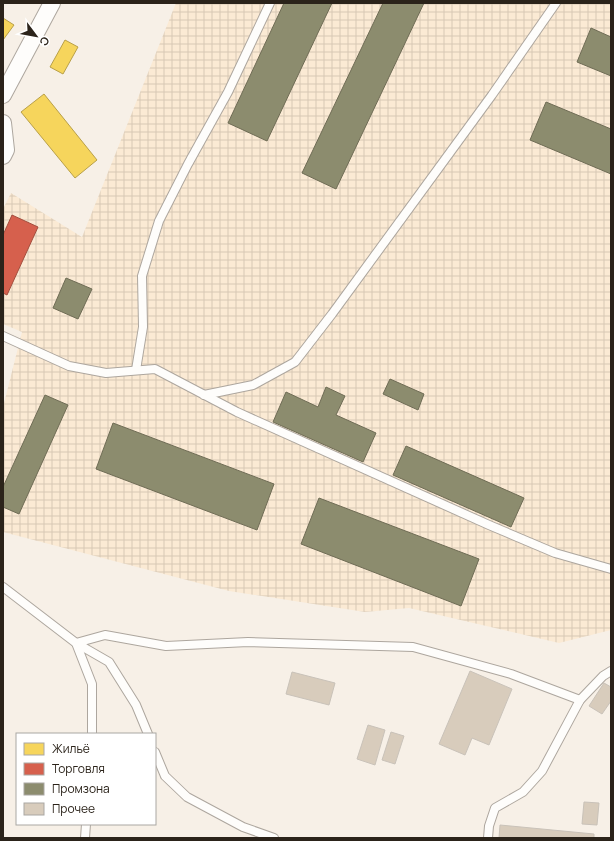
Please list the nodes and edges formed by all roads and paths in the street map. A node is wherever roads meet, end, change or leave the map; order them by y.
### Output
1 (52, 3) edge
2 (270, 3) edge
3 (556, 3) edge
4 (3, 96) edge
5 (3, 123) edge
6 (3, 156) edge
7 (3, 336) edge
8 (136, 370) junction
9 (204, 395) junction
10 (611, 569) edge
11 (3, 587) edge
12 (76, 643) junction
13 (611, 671) edge
14 (580, 700) junction
15 (92, 733) edge
16 (148, 733) edge
17 (156, 754) edge
18 (86, 825) edge
19 (85, 838) edge
20 (274, 838) edge
21 (488, 838) edge

1 - 4 street
2 - 8 lane
3 - 9 lane
5 - 6 street
7 - 8 lane
8 - 9 lane
9 - 10 lane
11 - 12 lane
12 - 14 lane
12 - 15 lane
12 - 16 lane
13 - 14 lane
14 - 21 lane
17 - 20 lane
18 - 19 lane

